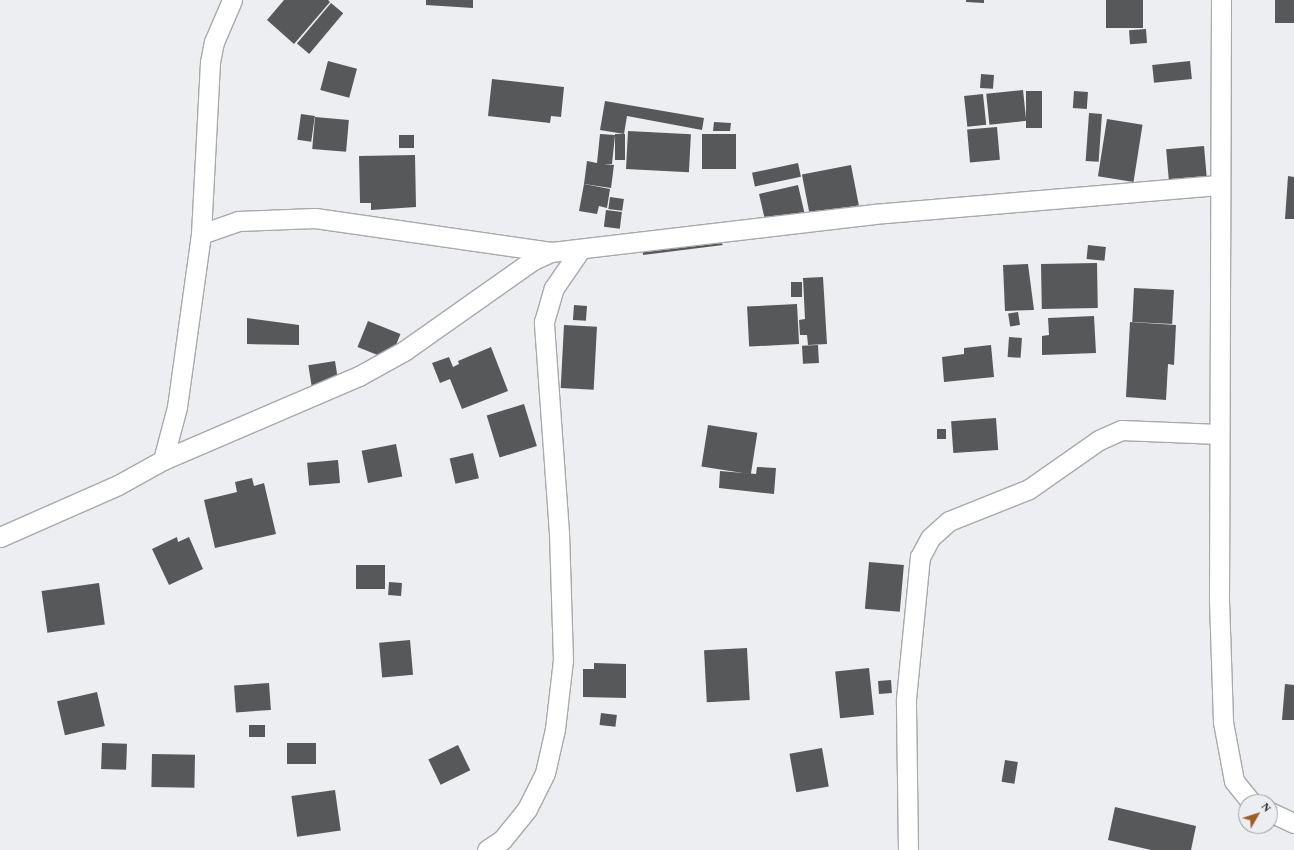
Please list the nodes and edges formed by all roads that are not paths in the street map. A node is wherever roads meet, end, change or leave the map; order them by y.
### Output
1 (232, 0) edge
2 (1221, 0) edge
3 (1218, 185) junction
4 (201, 234) junction
5 (580, 250) junction
6 (551, 252) junction
7 (1218, 434) junction
8 (163, 460) junction
9 (0, 537) edge
10 (1244, 794) edge
11 (1278, 816) edge
12 (1294, 823) edge
13 (487, 850) edge
14 (908, 850) edge

1 - 4 street
2 - 3 street
3 - 5 street
3 - 7 street
4 - 6 street
4 - 8 street
5 - 6 street
5 - 13 street
6 - 8 street
7 - 10 street
7 - 14 street
8 - 9 street
11 - 12 street

